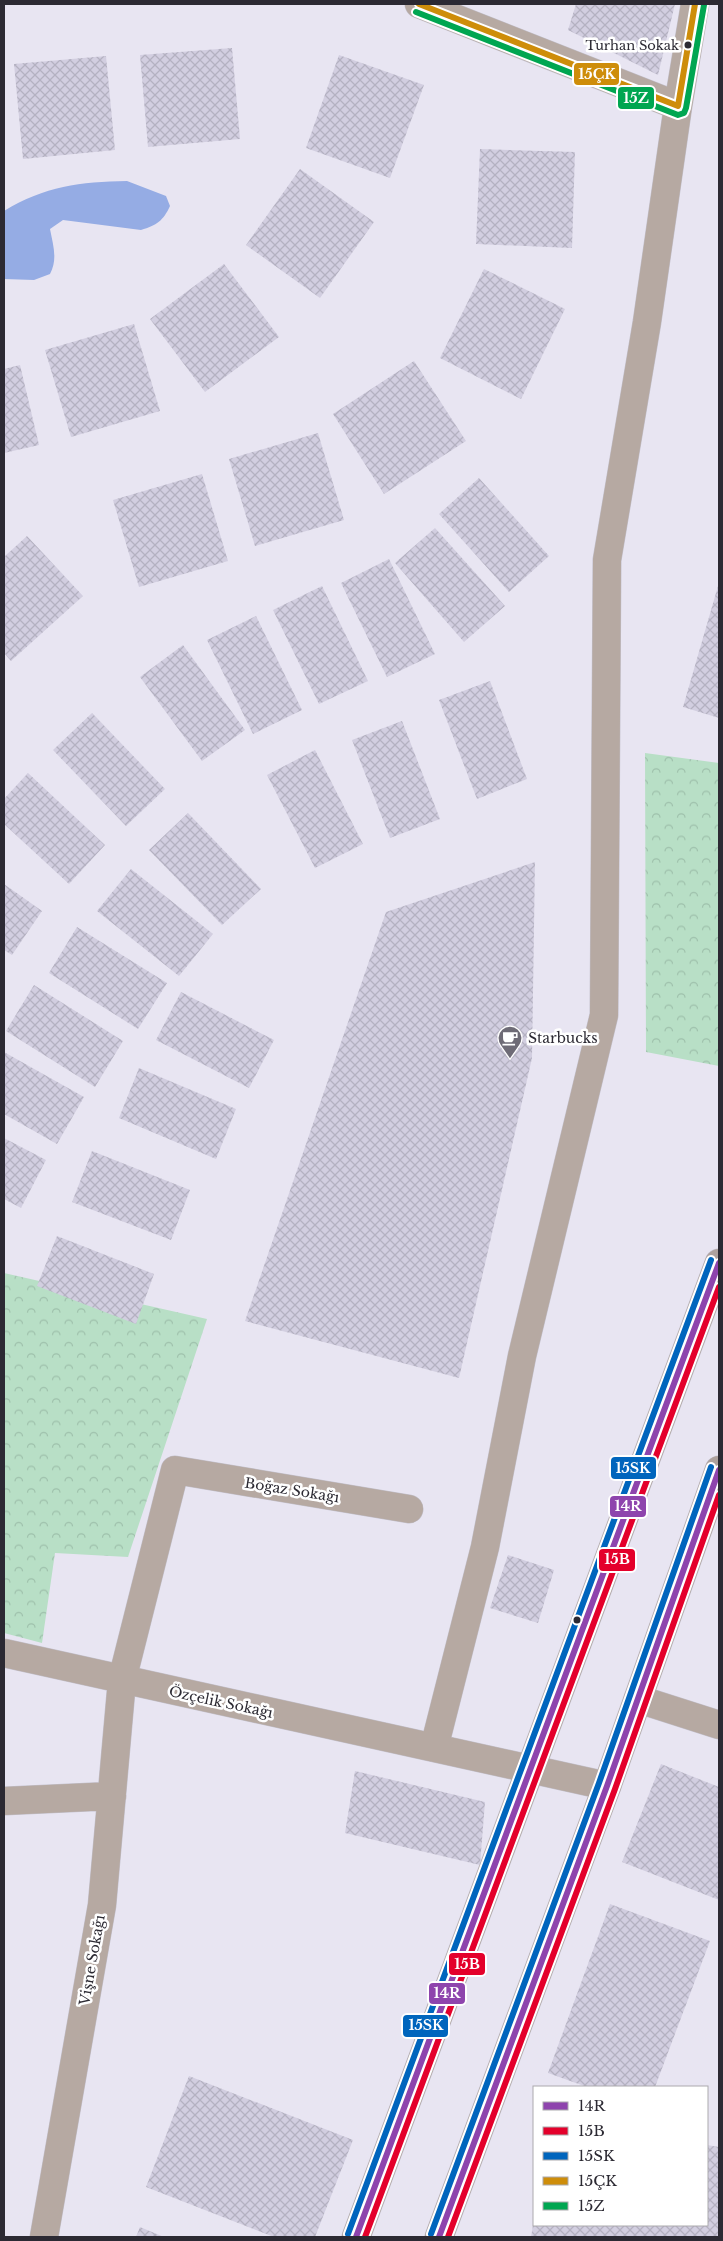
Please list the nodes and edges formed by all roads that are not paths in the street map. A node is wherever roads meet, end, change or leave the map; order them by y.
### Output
1 (420, 4) edge
2 (695, 4) edge
3 (678, 106) junction
4 (719, 1263) edge
5 (719, 1470) edge
6 (409, 1510) dead end
7 (4, 1653) edge
8 (122, 1680) junction
9 (638, 1699) junction
10 (719, 1725) edge
11 (434, 1748) junction
12 (531, 1769) junction
13 (608, 1786) junction
14 (112, 1796) junction
15 (4, 1801) edge
16 (44, 2237) edge
17 (356, 2237) edge
18 (440, 2237) edge

1 - 3 street
2 - 3 street
3 - 11 street
4 - 12 main road
5 - 9 main road
6 - 8 street, Boğaz Sokağı
7 - 8 street, Özçelik Sokağı
8 - 11 street, Özçelik Sokağı
8 - 14 street, Vişne Sokağı
9 - 10 street
9 - 13 main road
11 - 12 street, Özçelik Sokağı
12 - 13 street, Özçelik Sokağı
12 - 17 main road
13 - 18 main road
14 - 15 street
14 - 16 street, Vişne Sokağı

